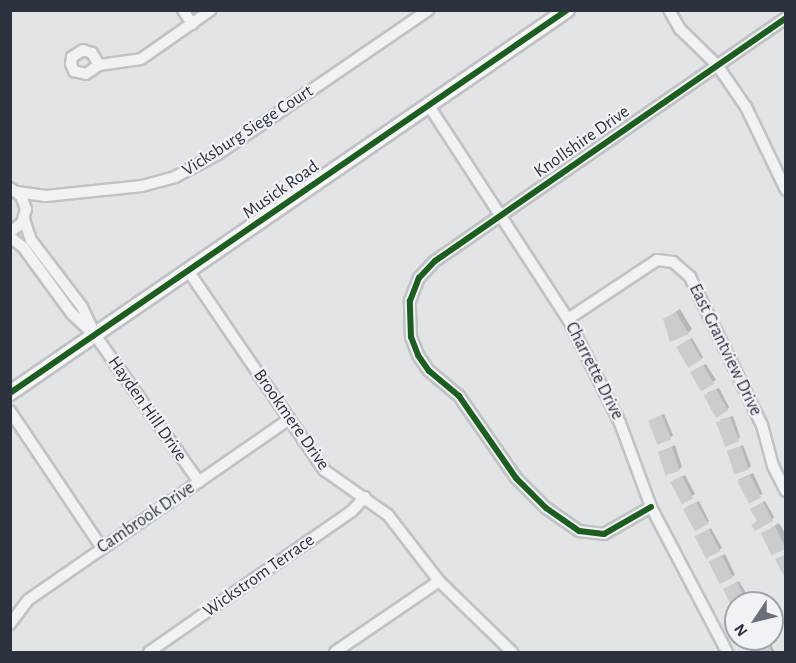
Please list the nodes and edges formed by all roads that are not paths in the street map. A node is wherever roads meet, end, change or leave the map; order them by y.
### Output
1 (183, 10) edge
2 (211, 10) edge
3 (428, 10) edge
4 (567, 10) edge
5 (669, 10) edge
6 (786, 18) edge
7 (192, 24) junction
8 (99, 65) dead end
9 (717, 65) junction
10 (429, 106) junction
11 (14, 190) edge
12 (786, 190) edge
13 (46, 196) junction
14 (503, 215) junction
15 (25, 217) junction
16 (10, 235) edge
17 (189, 272) junction
18 (568, 319) junction
19 (95, 335) junction
20 (10, 393) edge
21 (10, 411) edge
22 (289, 419) junction
23 (199, 482) junction
24 (786, 491) edge
25 (364, 497) junction
26 (651, 507) junction
27 (102, 548) junction
28 (440, 581) junction
29 (10, 624) edge
30 (507, 650) edge
31 (149, 652) edge
32 (335, 652) edge
33 (727, 652) edge

1 - 7 street
2 - 7 street
3 - 13 street, Vicksburg Siege Court
4 - 10 street, Musick Road
5 - 9 street
6 - 9 street, Knollshire Drive
7 - 8 street
9 - 12 street
9 - 14 street, Knollshire Drive
10 - 14 street, Charrette Drive
10 - 17 street, Musick Road
11 - 13 street, Vicksburg Siege Court
11 - 15 street
13 - 15 street
14 - 18 street, Charrette Drive
14 - 26 street, Knollshire Drive
15 - 16 street
15 - 19 street
16 - 19 street
17 - 19 street, Musick Road
17 - 22 street, Brookmere Drive
18 - 24 street, East Grantview Drive
18 - 26 street, Charrette Drive
19 - 20 street, Musick Road
19 - 23 street, Hayden Hill Drive
21 - 27 street
22 - 23 street, Cambrook Drive
22 - 25 street, Brookmere Drive
23 - 27 street, Cambrook Drive
25 - 28 street, Brookmere Drive
25 - 31 street, Wickstrom Terrace
26 - 33 street, Charrette Drive
27 - 29 street, Cambrook Drive
28 - 30 street, Brookmere Drive
28 - 32 street

